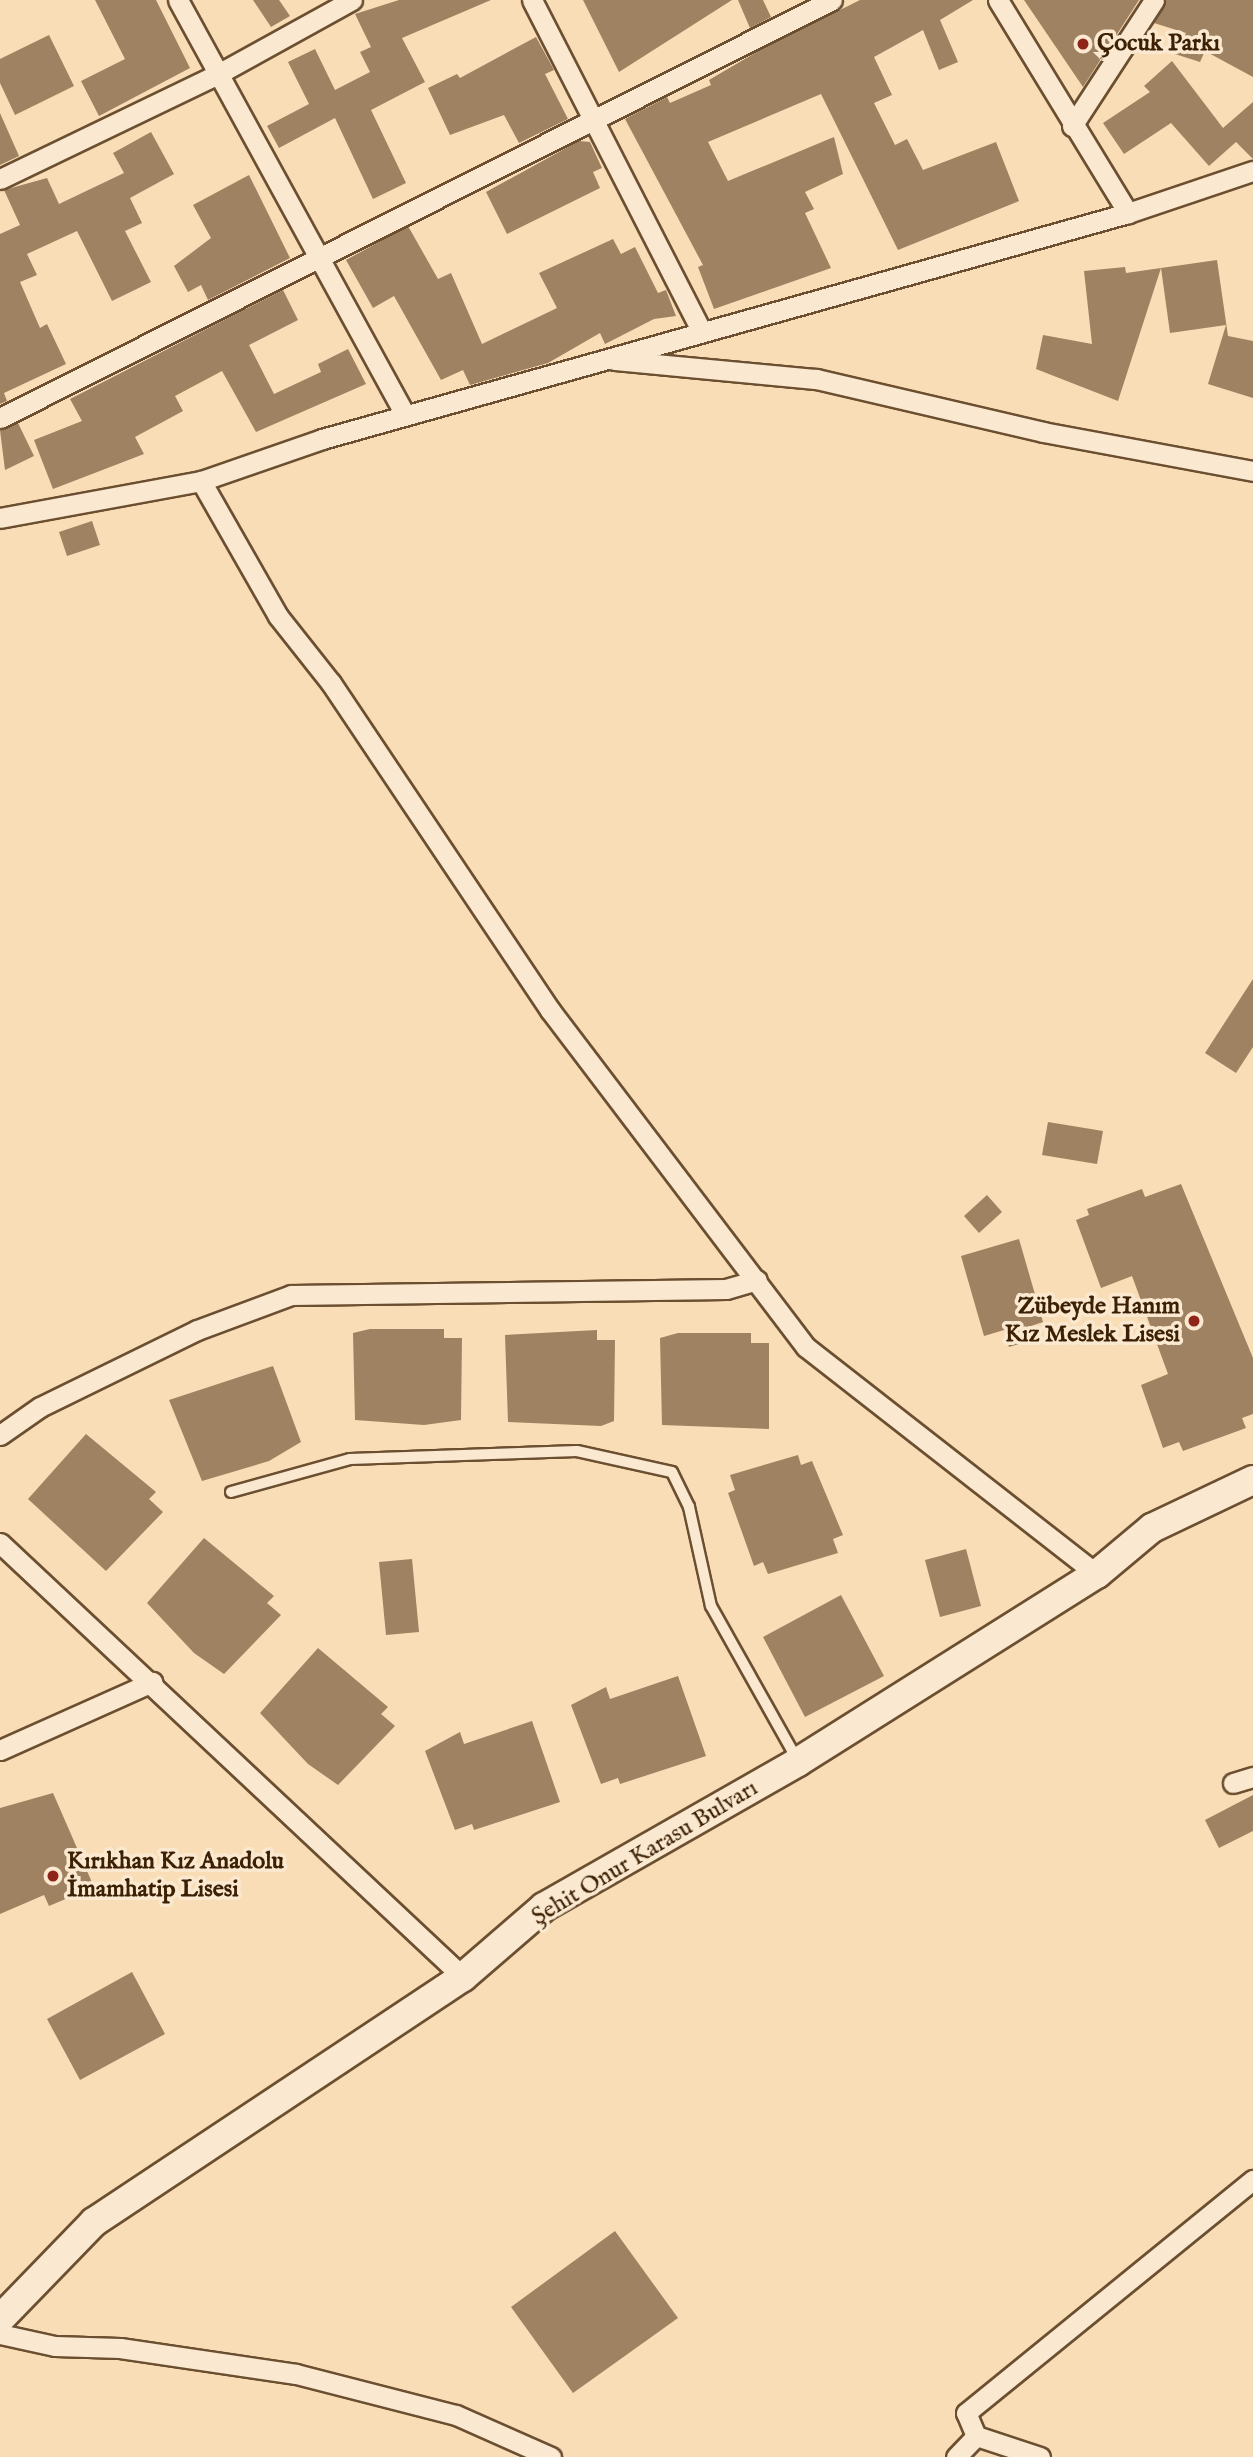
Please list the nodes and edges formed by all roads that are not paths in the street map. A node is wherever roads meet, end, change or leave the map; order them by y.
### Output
1 (178, 0) edge
2 (352, 0) edge
3 (532, 0) edge
4 (832, 0) edge
5 (998, 0) edge
6 (1154, 0) edge
7 (218, 74) junction
8 (594, 119) junction
9 (1072, 126) junction
10 (1253, 172) edge
11 (0, 179) edge
12 (1128, 213) junction
13 (319, 258) junction
14 (700, 329) junction
15 (602, 359) junction
16 (405, 415) junction
17 (0, 418) edge
18 (1253, 471) edge
19 (201, 481) junction
20 (0, 518) edge
21 (757, 1280) junction
22 (0, 1435) edge
23 (1253, 1480) edge
24 (231, 1492) dead end
25 (0, 1543) edge
26 (1097, 1574) junction
27 (152, 1682) junction
28 (0, 1750) edge
29 (798, 1762) junction
30 (1253, 1777) edge
31 (1233, 1783) dead end
32 (463, 1977) junction
33 (1253, 2180) edge
34 (0, 2319) edge
35 (0, 2334) edge
36 (976, 2436) junction
37 (551, 2457) edge
38 (956, 2457) edge
39 (1040, 2457) edge

1 - 7 street
2 - 7 street
3 - 8 street
4 - 8 street
5 - 9 street
6 - 9 street
7 - 11 street
7 - 13 street
8 - 13 street
8 - 14 street
9 - 12 street
10 - 12 street
12 - 14 street
13 - 16 street
13 - 17 street
14 - 15 street
15 - 16 street
15 - 18 street
16 - 19 street
19 - 20 street
19 - 21 street
21 - 22 street
21 - 26 street
23 - 26 street, Şehit Onur Karasu Bulvarı
24 - 29 lane
25 - 27 street
26 - 29 street, Şehit Onur Karasu Bulvarı
27 - 28 street
27 - 32 street
29 - 32 street, Şehit Onur Karasu Bulvarı
30 - 31 street
32 - 34 street, Şehit Onur Karasu Bulvarı
33 - 36 street
35 - 37 street
36 - 38 street
36 - 39 street

